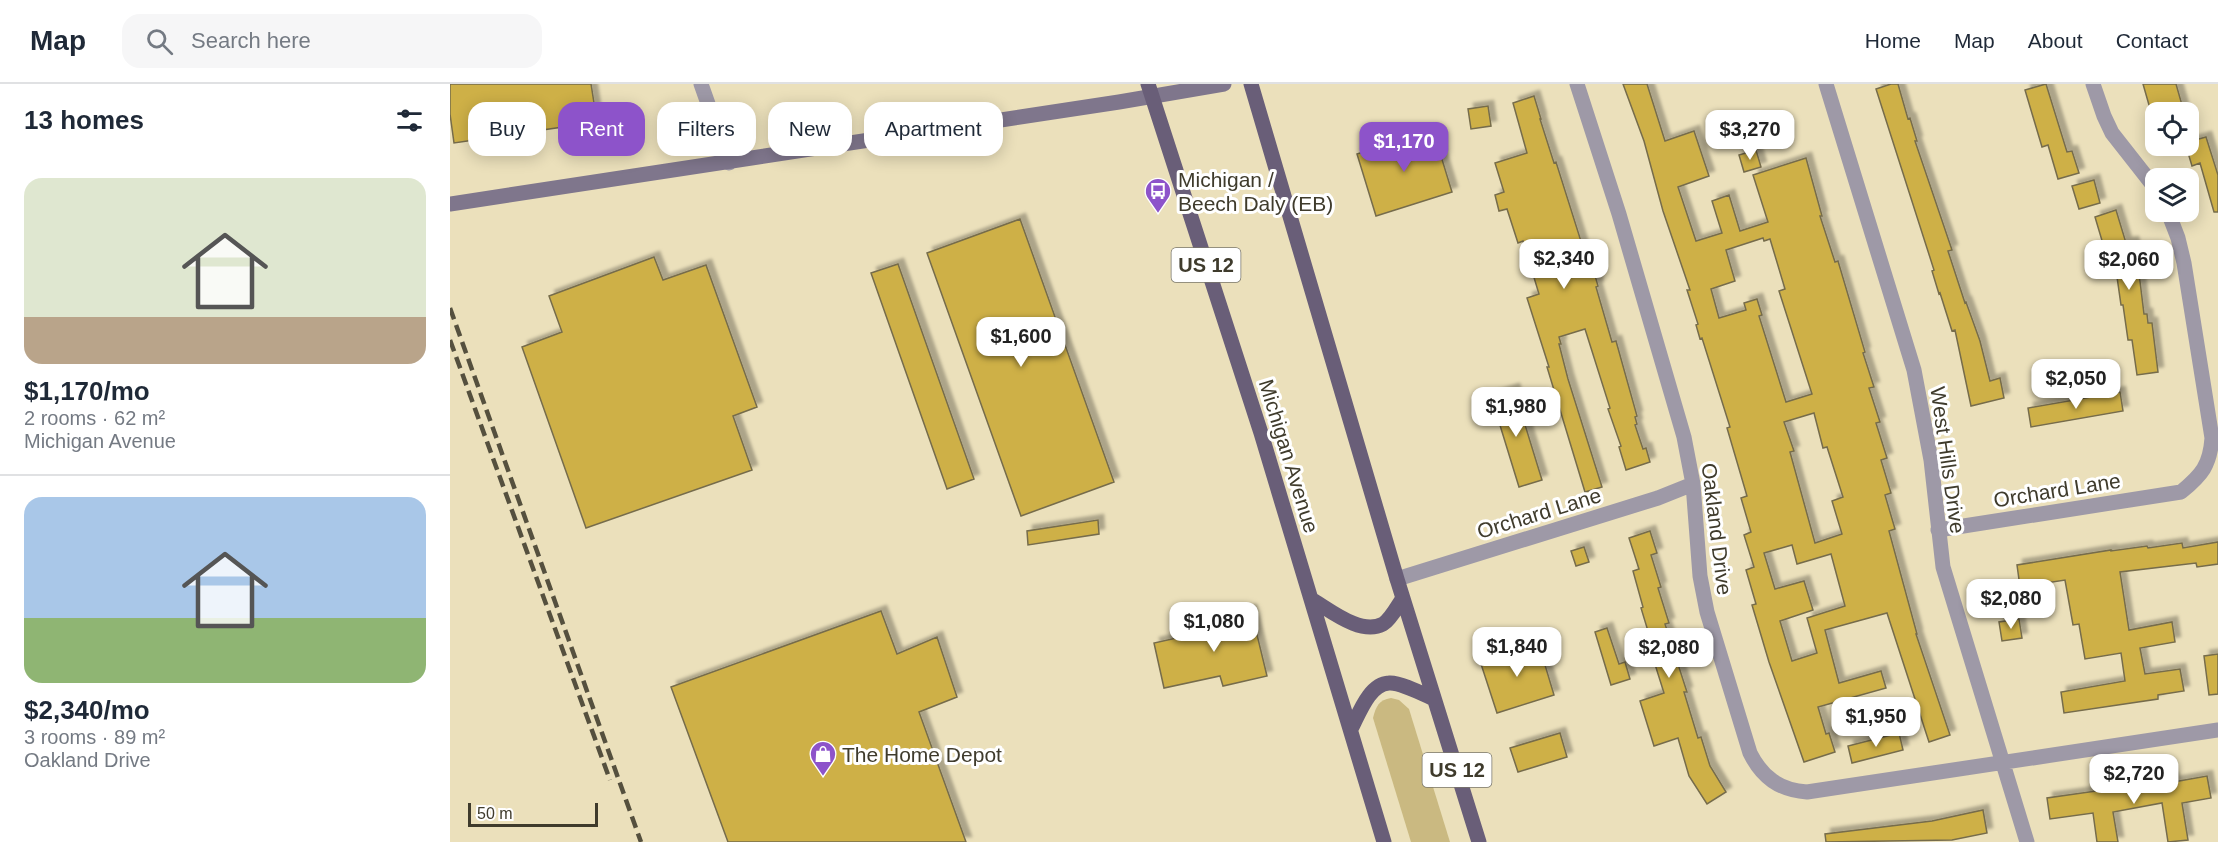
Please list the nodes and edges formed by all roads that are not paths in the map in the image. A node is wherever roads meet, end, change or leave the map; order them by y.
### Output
1 (701, 84) edge
2 (1224, 84) edge
3 (1251, 84) edge
4 (1577, 84) edge
5 (1826, 84) edge
6 (2092, 84) edge
7 (1150, 91) edge
8 (729, 163) junction
9 (2145, 175) edge
10 (450, 204) edge
11 (2172, 222) edge
12 (1693, 484) junction
13 (1938, 530) junction
14 (1397, 579) junction
15 (1311, 598) junction
16 (1403, 598) junction
17 (1434, 699) junction
18 (1351, 729) junction
19 (2218, 730) edge
20 (2002, 761) junction
21 (1384, 842) edge
22 (1479, 842) edge
23 (2027, 842) edge

1 - 8 street
2 - 7 main road
3 - 14 main road, US 12
4 - 12 street, Oakland Drive
5 - 13 street, West Hills Drive
6 - 9 street
7 - 8 main road
7 - 15 main road, Michigan Avenue / US 12
8 - 10 main road
11 - 13 street, Orchard Lane
12 - 14 street, Orchard Lane
12 - 20 street, Oakland Drive
13 - 20 street, West Hills Drive
14 - 16 main road, US 12
15 - 16 main road
15 - 18 main road, Michigan Avenue / US 12
16 - 17 main road, US 12
17 - 18 main road
17 - 22 main road, US 12
18 - 21 main road, Michigan Avenue / US 12
19 - 20 street, Oakland Drive
20 - 23 street, West Hills Drive

